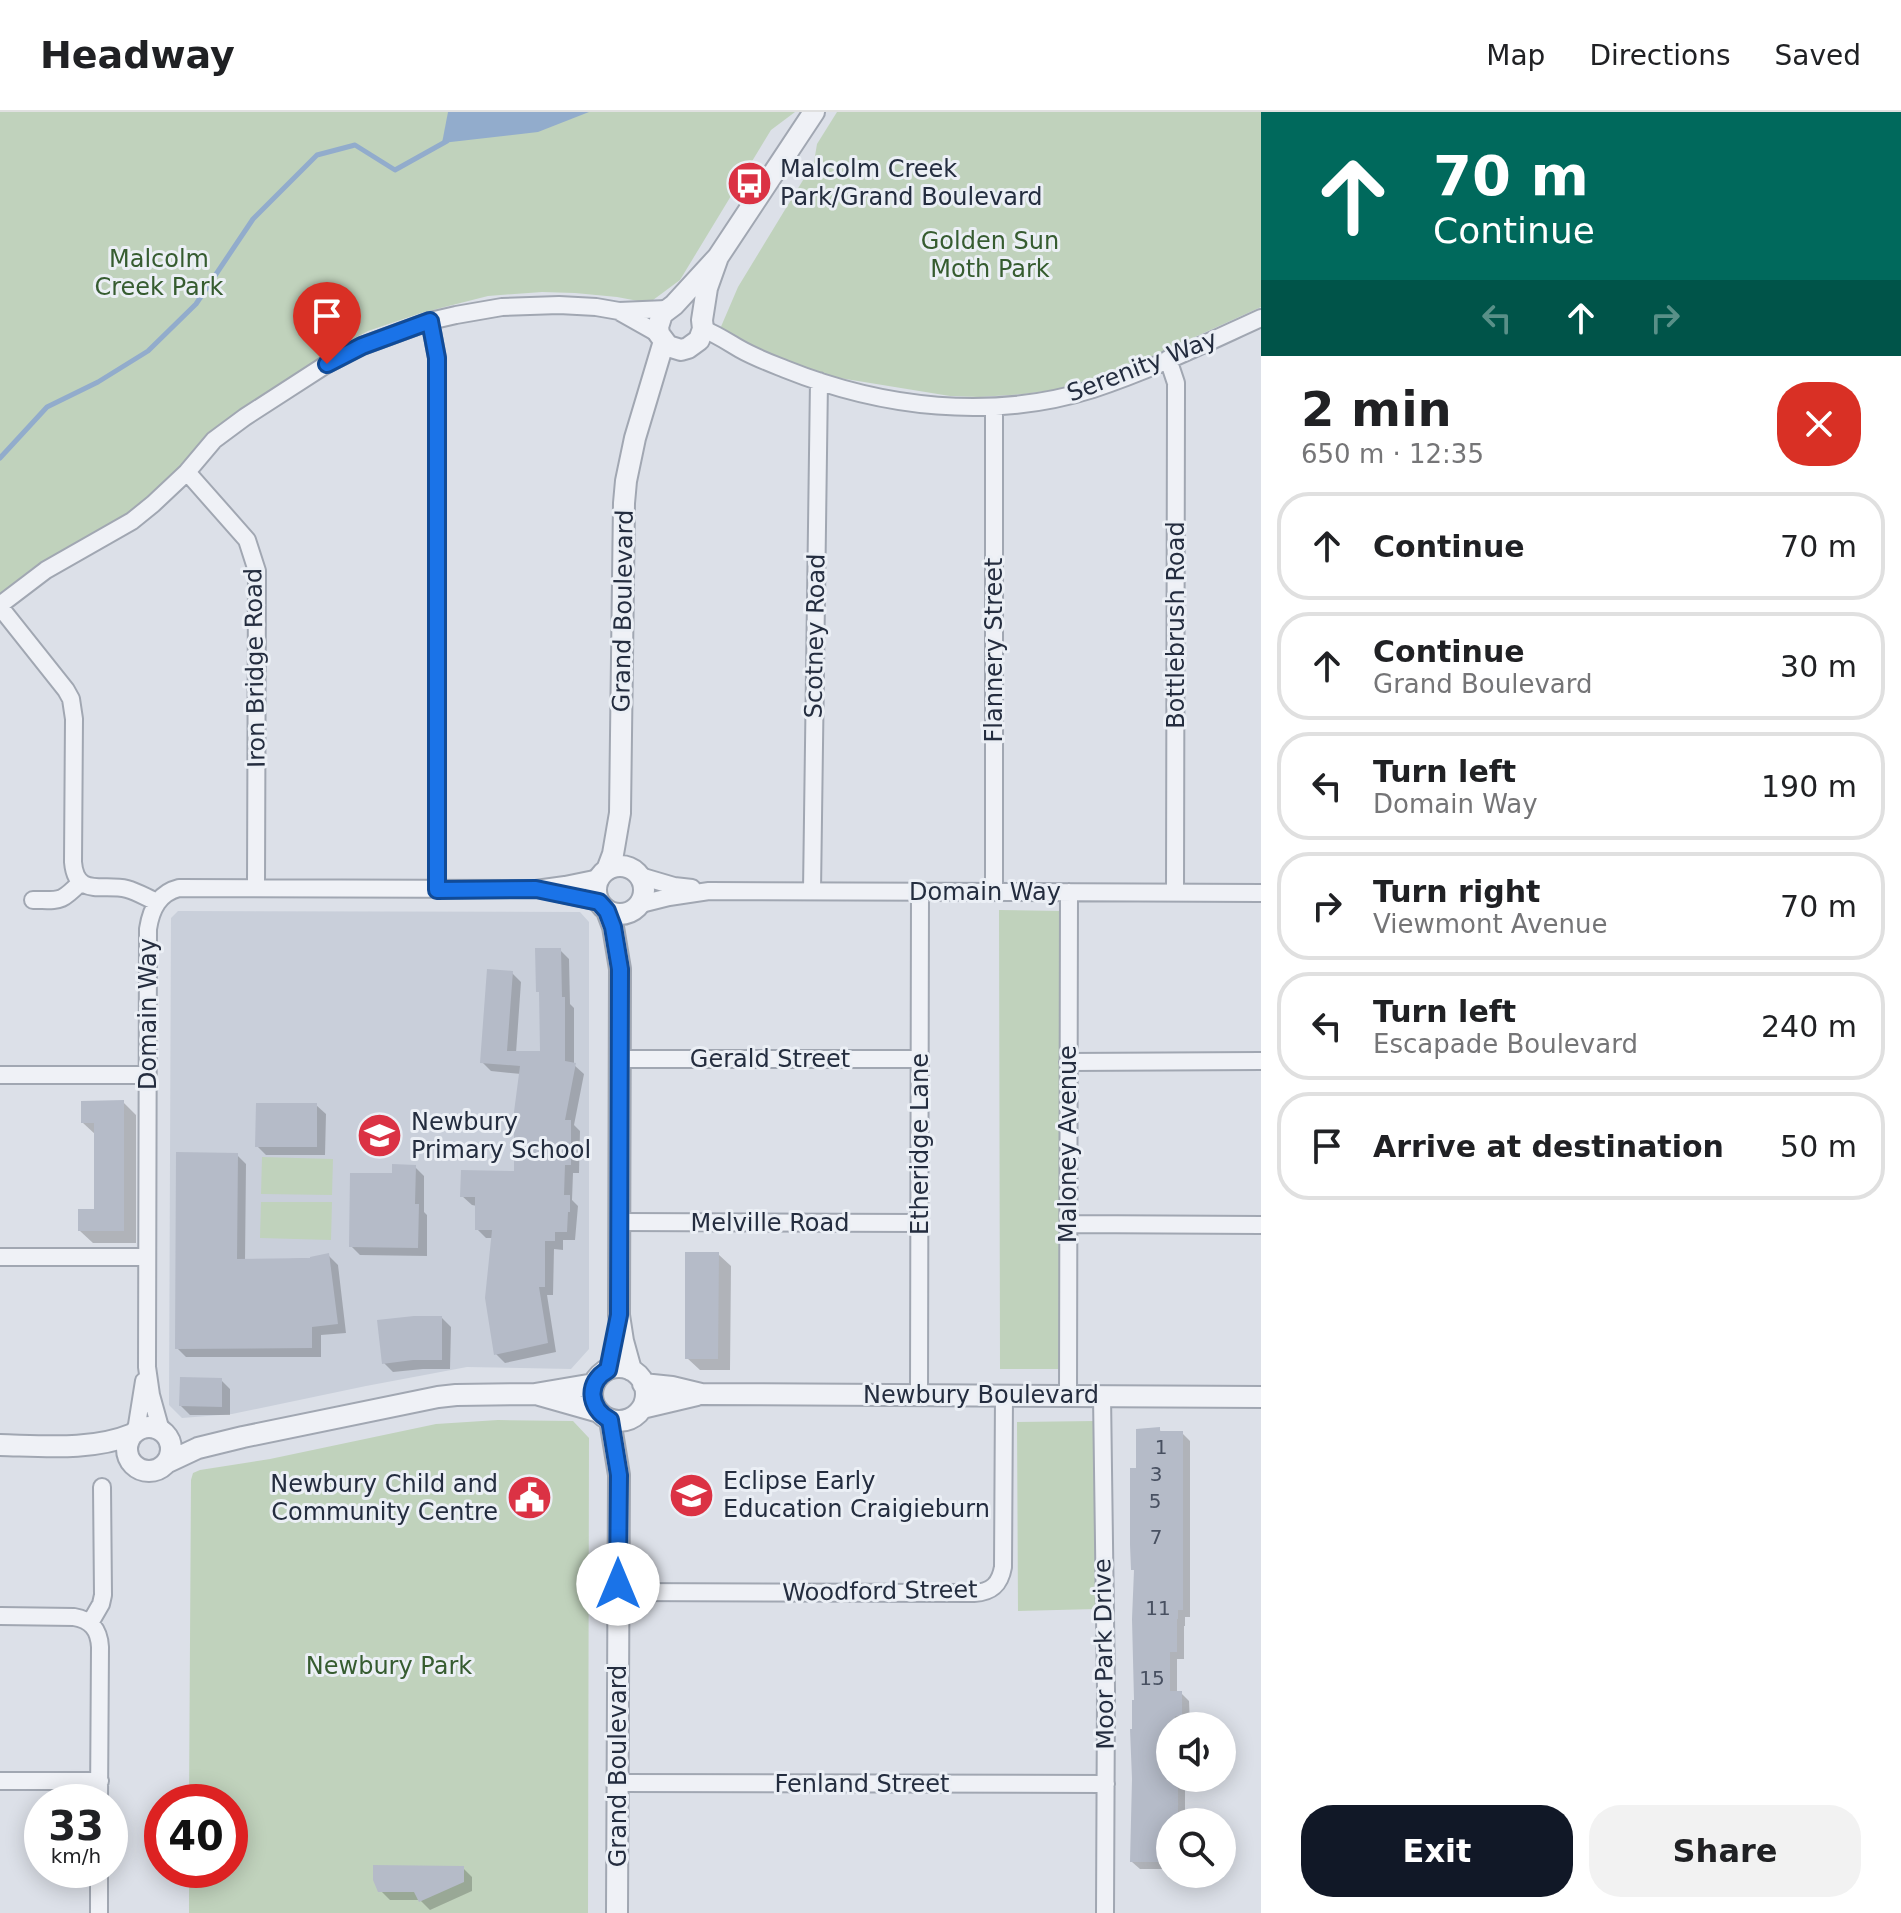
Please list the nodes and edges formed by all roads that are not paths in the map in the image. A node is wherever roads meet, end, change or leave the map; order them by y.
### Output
1 (814, 112) edge
2 (718, 257) junction
3 (670, 307) junction
4 (619, 311) junction
5 (1261, 318) edge
6 (430, 321) junction
7 (697, 335) junction
8 (661, 338) junction
9 (1168, 359) junction
10 (819, 381) junction
11 (994, 408) junction
12 (642, 410) junction
13 (187, 472) junction
14 (0, 606) edge
15 (620, 813) junction
16 (637, 873) junction
17 (603, 874) junction
18 (81, 882) junction
19 (256, 888) junction
20 (536, 889) junction
21 (437, 890) junction
22 (709, 891) junction
23 (812, 891) junction
24 (920, 892) junction
25 (994, 892) junction
26 (1069, 892) junction
27 (1175, 893) junction
28 (1261, 893) edge
29 (33, 900) dead end
30 (157, 902) junction
31 (603, 906) junction
32 (638, 906) junction
33 (620, 969) junction
34 (620, 1059) junction
35 (920, 1059) junction
36 (1261, 1061) edge
37 (1068, 1062) junction
38 (0, 1075) edge
39 (147, 1075) junction
40 (620, 1222) junction
41 (919, 1223) junction
42 (1068, 1224) junction
43 (1261, 1225) edge
44 (0, 1257) edge
45 (147, 1257) junction
46 (619, 1315) junction
47 (147, 1367) junction
48 (601, 1377) junction
49 (637, 1377) junction
50 (535, 1394) junction
51 (701, 1394) junction
52 (919, 1395) junction
53 (1004, 1395) junction
54 (1068, 1395) junction
55 (1102, 1395) junction
56 (1261, 1397) edge
57 (637, 1413) junction
58 (604, 1416) junction
59 (163, 1432) junction
60 (134, 1433) junction
61 (243, 1437) junction
62 (0, 1445) edge
63 (73, 1446) junction
64 (166, 1463) junction
65 (134, 1464) junction
66 (619, 1475) junction
67 (102, 1487) dead end
68 (618, 1592) junction
69 (0, 1616) edge
70 (90, 1623) junction
71 (0, 1781) edge
72 (100, 1781) junction
73 (618, 1783) junction
74 (100, 1784) edge
75 (1106, 1784) junction
76 (99, 1888) edge
77 (99, 1913) edge
78 (617, 1913) edge
79 (1105, 1913) edge

1 - 2 street, Grand Boulevard
2 - 3 street, Grand Boulevard
2 - 7 street, Grand Boulevard
3 - 4 street
3 - 7 street
3 - 8 street
4 - 6 street
4 - 8 street
5 - 9 street, Serenity Way
6 - 13 street
6 - 21 street
7 - 8 street
7 - 10 street, Serenity Way
7 - 12 street, Grand Boulevard
8 - 12 street, Grand Boulevard
9 - 11 street, Serenity Way
9 - 27 street, Bottlebrush Road
10 - 11 street, Serenity Way
10 - 23 street, Scotney Road
11 - 25 street, Flannery Street
12 - 15 street, Grand Boulevard
13 - 14 street
13 - 19 street, Iron Bridge Road
14 - 18 street
15 - 16 street, Grand Boulevard
15 - 17 street, Grand Boulevard
16 - 17 street
16 - 22 street, Domain Way
16 - 32 street
17 - 20 street, Domain Way
17 - 31 street
18 - 29 street
18 - 30 street
19 - 21 street, Domain Way
19 - 30 street, Domain Way
20 - 21 street, Domain Way
20 - 31 street, Domain Way
22 - 23 street, Domain Way
22 - 32 street, Domain Way
23 - 24 street, Domain Way
24 - 25 street, Domain Way
24 - 35 street, Etheridge Lane
25 - 26 street, Domain Way
26 - 27 street, Domain Way
26 - 37 street, Maloney Avenue
27 - 28 street, Domain Way
30 - 39 street, Domain Way
31 - 32 street
31 - 33 street
32 - 33 street
33 - 34 street
34 - 35 street, Gerald Street
34 - 40 street
35 - 41 street, Etheridge Lane
36 - 37 street
37 - 42 street, Maloney Avenue
38 - 39 street
39 - 45 street, Domain Way
40 - 41 street, Melville Road
40 - 46 street
41 - 52 street, Etheridge Lane
42 - 43 street
42 - 54 street, Maloney Avenue
44 - 45 street
45 - 47 street, Domain Way
46 - 48 street
46 - 49 street
47 - 59 street, Domain Way
47 - 60 street, Domain Way
48 - 49 street
48 - 50 street
48 - 58 street
49 - 51 street, Newbury Boulevard
49 - 57 street
50 - 58 street
50 - 61 street
51 - 52 street, Newbury Boulevard
51 - 57 street, Newbury Boulevard
52 - 53 street, Newbury Boulevard
53 - 54 street, Newbury Boulevard
53 - 68 street, Woodford Street
54 - 55 street, Newbury Boulevard
55 - 56 street, Newbury Boulevard
55 - 75 street, Moor Park Drive
57 - 58 street
57 - 66 street, Grand Boulevard
58 - 66 street, Grand Boulevard
59 - 60 street
59 - 61 street
59 - 64 street
60 - 63 street
60 - 65 street
61 - 64 street
62 - 63 street
63 - 65 street
64 - 65 street
66 - 68 street, Grand Boulevard
67 - 70 street
68 - 73 street, Grand Boulevard
69 - 70 street
70 - 72 street
71 - 72 street
72 - 74 street
73 - 75 street, Fenland Street
73 - 78 street, Grand Boulevard
75 - 79 street, Moor Park Drive
76 - 77 street

